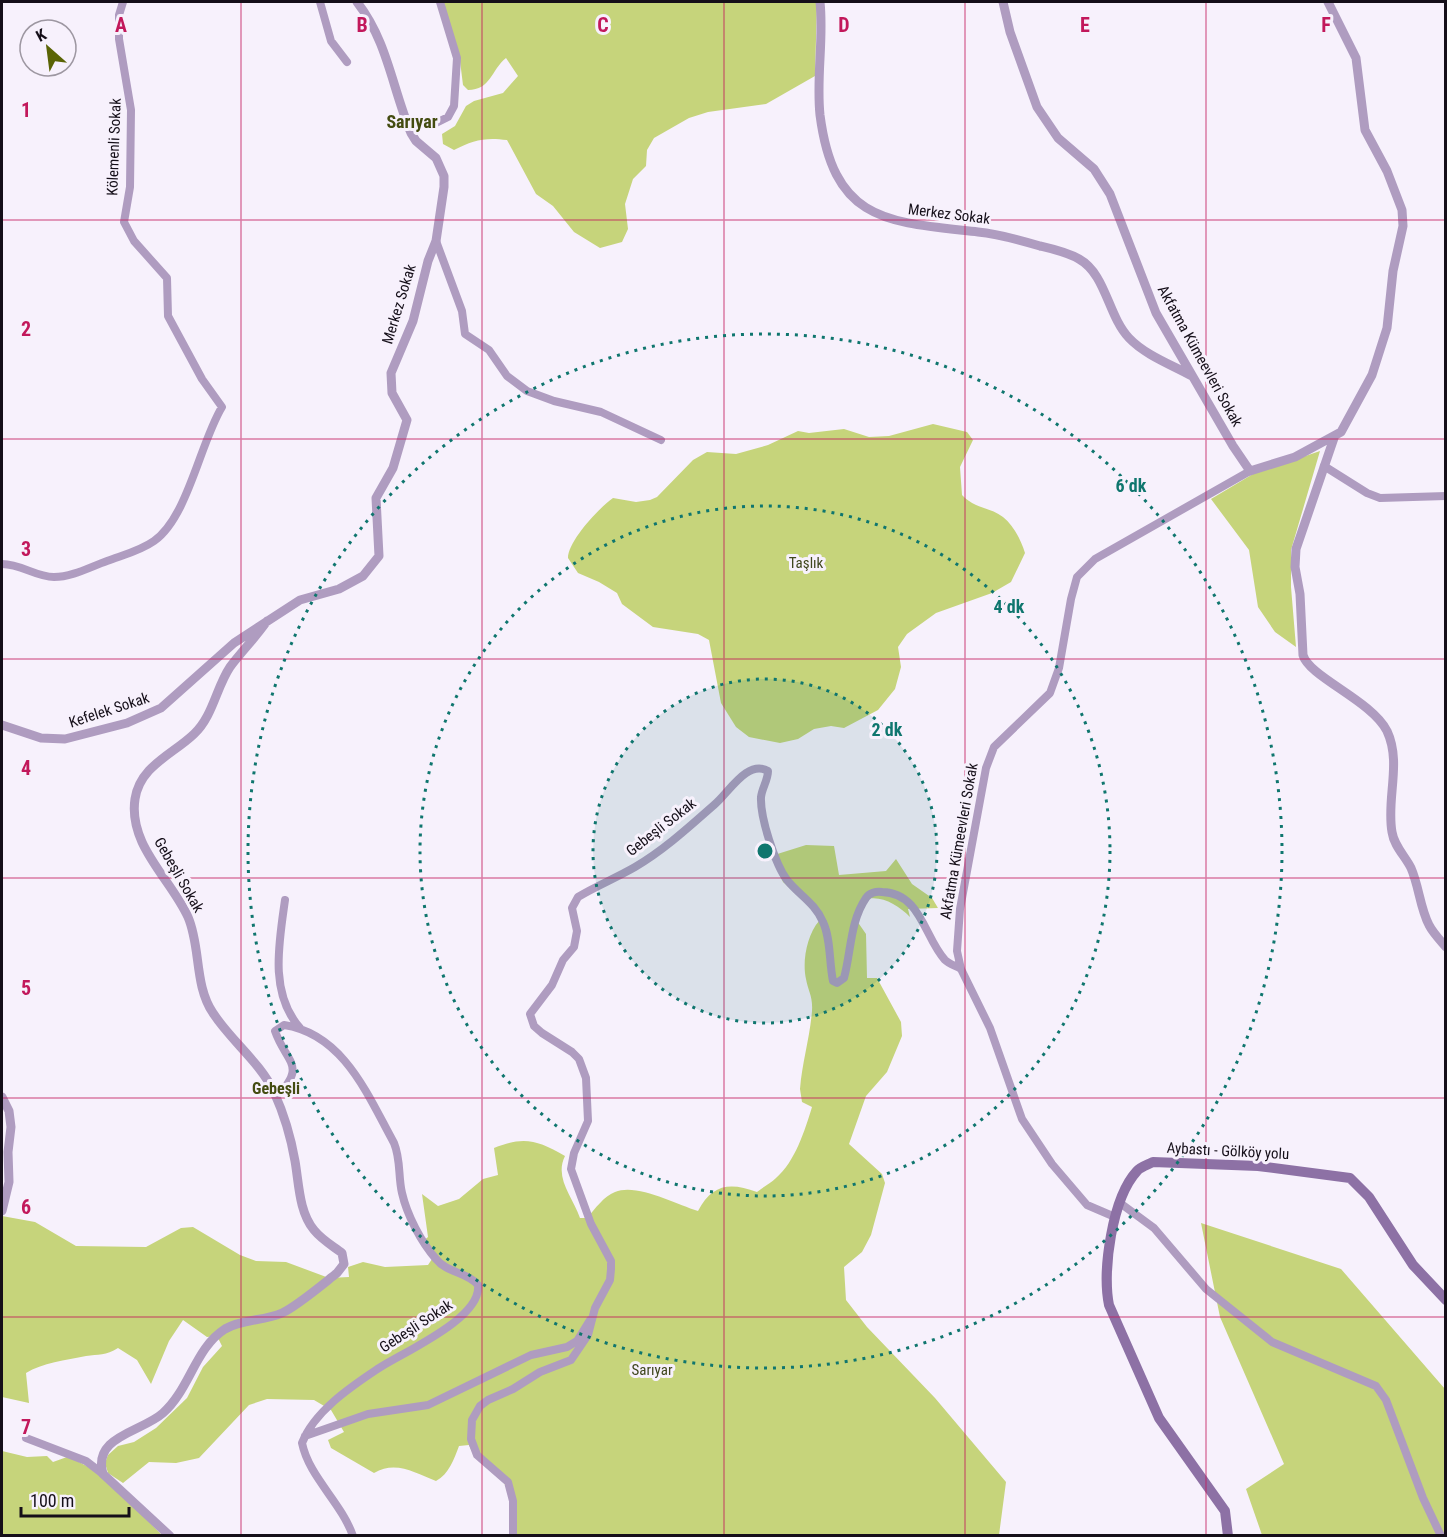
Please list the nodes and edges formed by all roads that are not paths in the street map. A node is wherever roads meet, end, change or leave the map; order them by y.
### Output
1 (123, 2) edge
2 (320, 2) edge
3 (357, 2) edge
4 (440, 2) edge
5 (820, 2) edge
6 (1003, 2) edge
7 (1328, 2) edge
8 (346, 62) dead end
9 (406, 122) junction
10 (436, 241) junction
11 (1193, 376) junction
12 (1334, 438) junction
13 (660, 440) dead end
14 (1324, 466) junction
15 (1250, 471) junction
16 (1446, 496) edge
17 (2, 564) edge
18 (267, 621) junction
19 (2, 725) edge
20 (285, 900) dead end
21 (1446, 947) edge
22 (961, 969) junction
23 (302, 1030) junction
24 (2, 1097) edge
25 (276, 1097) junction
26 (1120, 1203) junction
27 (2, 1211) edge
28 (1115, 1217) junction
29 (1446, 1300) edge
30 (593, 1316) junction
31 (305, 1436) junction
32 (26, 1438) dead end
33 (103, 1474) junction
34 (170, 1536) edge
35 (353, 1536) edge
36 (513, 1536) edge
37 (1228, 1536) edge
38 (1441, 1536) edge

1 - 17 street, Kölemenli Sokak
2 - 8 street
3 - 9 street, Merkez Sokak
4 - 9 street
5 - 11 street, Merkez Sokak
6 - 11 street, Akfatma Kümeevleri Sokak
7 - 12 street, Akfatma Kümeevleri Sokak
9 - 10 street, Merkez Sokak
10 - 13 street, Merkez Sokak
10 - 18 street, Merkez Sokak
11 - 15 street, Akfatma Kümeevleri Sokak
12 - 14 street
12 - 15 street, Akfatma Kümeevleri Sokak
14 - 16 street
14 - 21 street
15 - 22 street, Akfatma Kümeevleri Sokak
18 - 19 street, Kefelek Sokak
18 - 25 street, Gebeşli Sokak
20 - 23 street, Gebeşli Sokak
22 - 28 street, Akfatma Kümeevleri Sokak
22 - 30 street, Gebeşli Sokak
23 - 25 street
23 - 31 street, Gebeşli Sokak
24 - 27 street
25 - 33 street, Gebeşli Sokak
26 - 28 main road, Aybastı - Gölköy yolu
26 - 29 main road, Aybastı - Gölköy yolu
26 - 38 street
28 - 37 main road, Aybastı - Gölköy yolu
30 - 31 street, Gebeşli Sokak
30 - 36 street, Gebeşli Sokak
31 - 35 street
32 - 33 street
33 - 34 street

